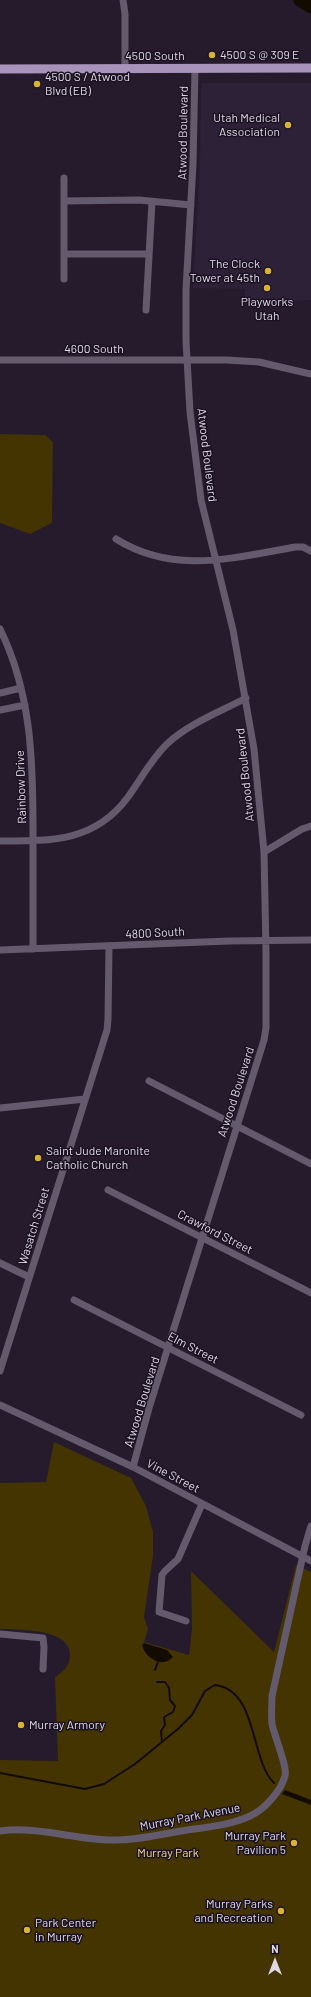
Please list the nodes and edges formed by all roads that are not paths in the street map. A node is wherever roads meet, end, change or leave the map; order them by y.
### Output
1 (123, 0) edge
2 (195, 68) junction
3 (311, 68) edge
4 (0, 69) edge
5 (125, 69) junction
6 (64, 178) dead end
7 (64, 201) junction
8 (152, 202) junction
9 (191, 205) junction
10 (64, 254) junction
11 (149, 254) junction
12 (64, 279) dead end
13 (146, 310) dead end
14 (0, 360) edge
15 (187, 360) junction
16 (311, 374) edge
17 (116, 539) dead end
18 (311, 551) edge
19 (216, 560) junction
20 (0, 629) edge
21 (21, 688) junction
22 (0, 693) edge
23 (246, 698) junction
24 (25, 705) junction
25 (0, 710) edge
26 (311, 826) edge
27 (0, 841) edge
28 (33, 841) junction
29 (264, 852) junction
30 (266, 940) junction
31 (311, 940) edge
32 (108, 946) junction
33 (33, 949) junction
34 (0, 950) edge
35 (149, 1081) dead end
36 (85, 1100) junction
37 (0, 1108) edge
38 (236, 1127) junction
39 (311, 1164) edge
40 (108, 1190) dead end
41 (204, 1239) junction
42 (0, 1263) edge
43 (29, 1277) junction
44 (311, 1293) edge
45 (74, 1300) dead end
46 (170, 1348) junction
47 (0, 1371) edge
48 (0, 1405) edge
49 (301, 1415) dead end
50 (133, 1467) junction
51 (202, 1504) junction
52 (311, 1526) edge
53 (303, 1557) junction
54 (311, 1561) edge
55 (186, 1621) dead end
56 (0, 1634) edge
57 (43, 1670) dead end
58 (0, 1831) edge

1 - 5 street
2 - 3 main road, 4500 South
2 - 5 main road, 4500 South
2 - 9 street, Atwood Boulevard
4 - 5 main road, 4500 South
6 - 7 street
7 - 8 street
7 - 10 street
8 - 9 street
8 - 11 street
9 - 15 street, Atwood Boulevard
10 - 11 street
10 - 12 street
11 - 13 street
14 - 15 street, 4600 South
15 - 16 street, 4600 South
15 - 19 street, Atwood Boulevard
17 - 19 street
18 - 19 street
19 - 23 street, Atwood Boulevard
20 - 21 street, Rainbow Drive
21 - 22 street
21 - 24 street, Rainbow Drive
23 - 28 street
23 - 29 street, Atwood Boulevard
24 - 25 street
24 - 28 street, Rainbow Drive
26 - 29 street
27 - 28 street
28 - 33 street, Rainbow Drive
29 - 30 street, Atwood Boulevard
30 - 31 street, 4800 South
30 - 32 street, 4800 South
30 - 38 street, Atwood Boulevard
32 - 33 street, 4800 South
32 - 36 street, Wasatch Street
33 - 34 street, 4800 South
35 - 38 street
36 - 37 street
36 - 43 street, Wasatch Street
38 - 39 street
38 - 41 street, Atwood Boulevard
40 - 41 street, Crawford Street
41 - 44 street, Crawford Street
41 - 46 street, Atwood Boulevard
42 - 43 street
43 - 47 street, Wasatch Street
45 - 46 street, Elm Street
46 - 49 street, Elm Street
46 - 50 street, Atwood Boulevard
48 - 50 street, Vine Street
50 - 51 street, Vine Street
51 - 53 street, Vine Street
51 - 55 street
52 - 53 street, Murray Park Avenue
53 - 54 street, Vine Street
53 - 58 street, Murray Park Avenue
56 - 57 street

